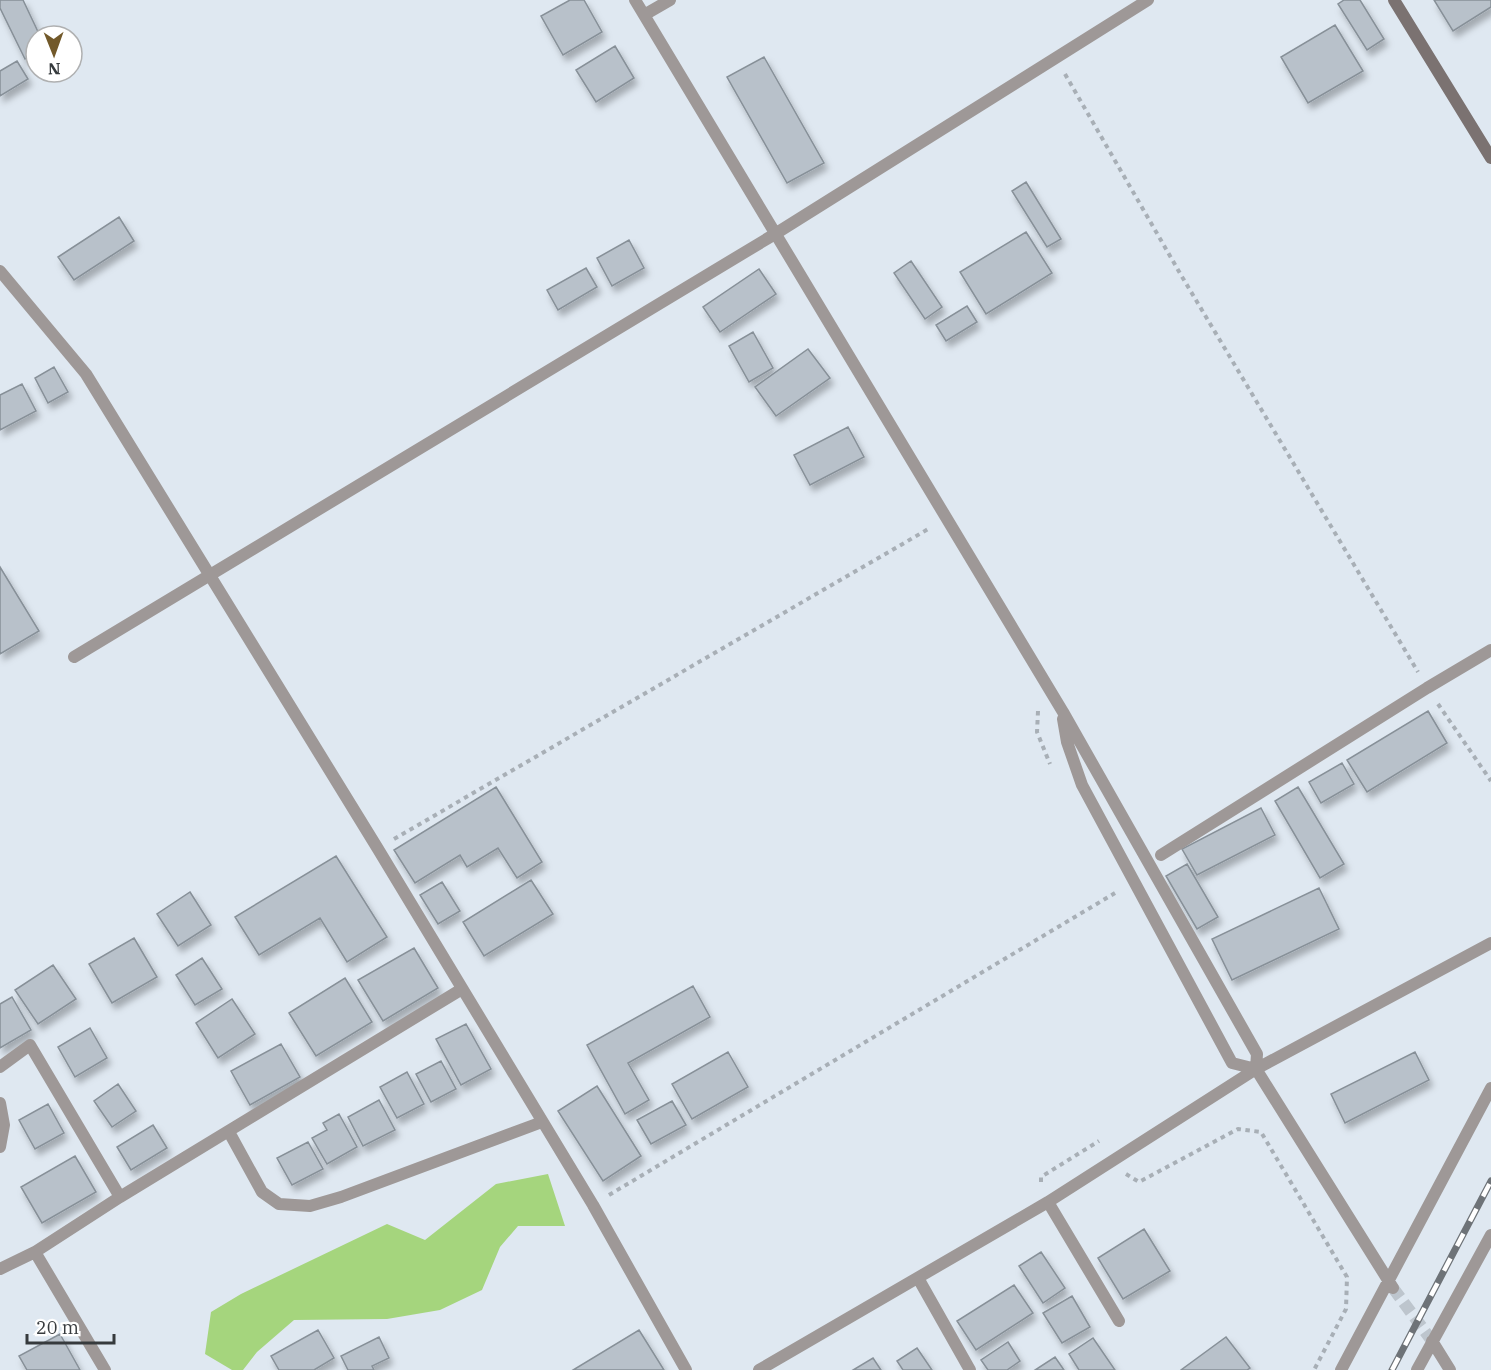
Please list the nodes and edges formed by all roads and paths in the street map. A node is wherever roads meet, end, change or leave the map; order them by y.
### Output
1 (635, 0) edge
2 (670, 0) edge
3 (1148, 0) edge
4 (1394, 0) edge
5 (644, 15) junction
6 (1055, 58) junction
7 (1491, 158) edge
8 (775, 234) junction
9 (0, 271) edge
10 (946, 518) junction
11 (209, 574) junction
12 (1491, 650) edge
13 (74, 657) dead end
14 (1046, 685) junction
15 (1427, 688) junction
16 (1062, 711) junction
17 (1053, 771) dead end
18 (1491, 780) edge
19 (378, 849) junction
20 (1161, 855) dead end
21 (1110, 885) dead end
22 (1114, 893) junction
23 (1120, 903) dead end
24 (1491, 942) edge
25 (462, 989) junction
26 (0, 1067) edge
27 (1256, 1070) junction
28 (1491, 1088) edge
29 (0, 1103) edge
30 (542, 1122) junction
31 (229, 1132) junction
32 (1100, 1141) dead end
33 (0, 1147) edge
34 (1107, 1164) junction
35 (120, 1197) junction
36 (1044, 1204) junction
37 (593, 1205) junction
38 (1491, 1235) edge
39 (35, 1252) junction
40 (0, 1269) edge
41 (918, 1278) junction
42 (1390, 1284) junction
43 (1119, 1322) dead end
44 (1432, 1341) junction
45 (105, 1370) edge
46 (686, 1370) edge
47 (759, 1370) edge
48 (970, 1370) edge
49 (1314, 1370) edge
50 (1341, 1370) edge
51 (1417, 1370) edge
52 (1450, 1370) edge

1 - 5 street
2 - 5 street
3 - 6 street
4 - 7 street
5 - 8 street
6 - 8 street
6 - 15 path
8 - 10 street
8 - 11 street
9 - 11 street
10 - 14 street
10 - 19 path
11 - 13 street
11 - 19 street
12 - 15 street
14 - 16 street
14 - 17 path
15 - 18 path
15 - 20 street
16 - 27 street
16 - 27 street
19 - 25 street
21 - 22 path
22 - 23 path
22 - 37 path
24 - 27 street
25 - 30 street
25 - 31 street
26 - 35 street
27 - 34 street
27 - 42 street
28 - 42 street
29 - 33 street
30 - 31 street
30 - 37 street
31 - 35 street
32 - 36 path
34 - 36 street
34 - 49 path
35 - 39 street
36 - 41 street
36 - 43 street
37 - 46 street
38 - 44 street
39 - 40 street
39 - 45 street
41 - 47 street
41 - 48 street
42 - 50 street
44 - 51 street
44 - 52 street

